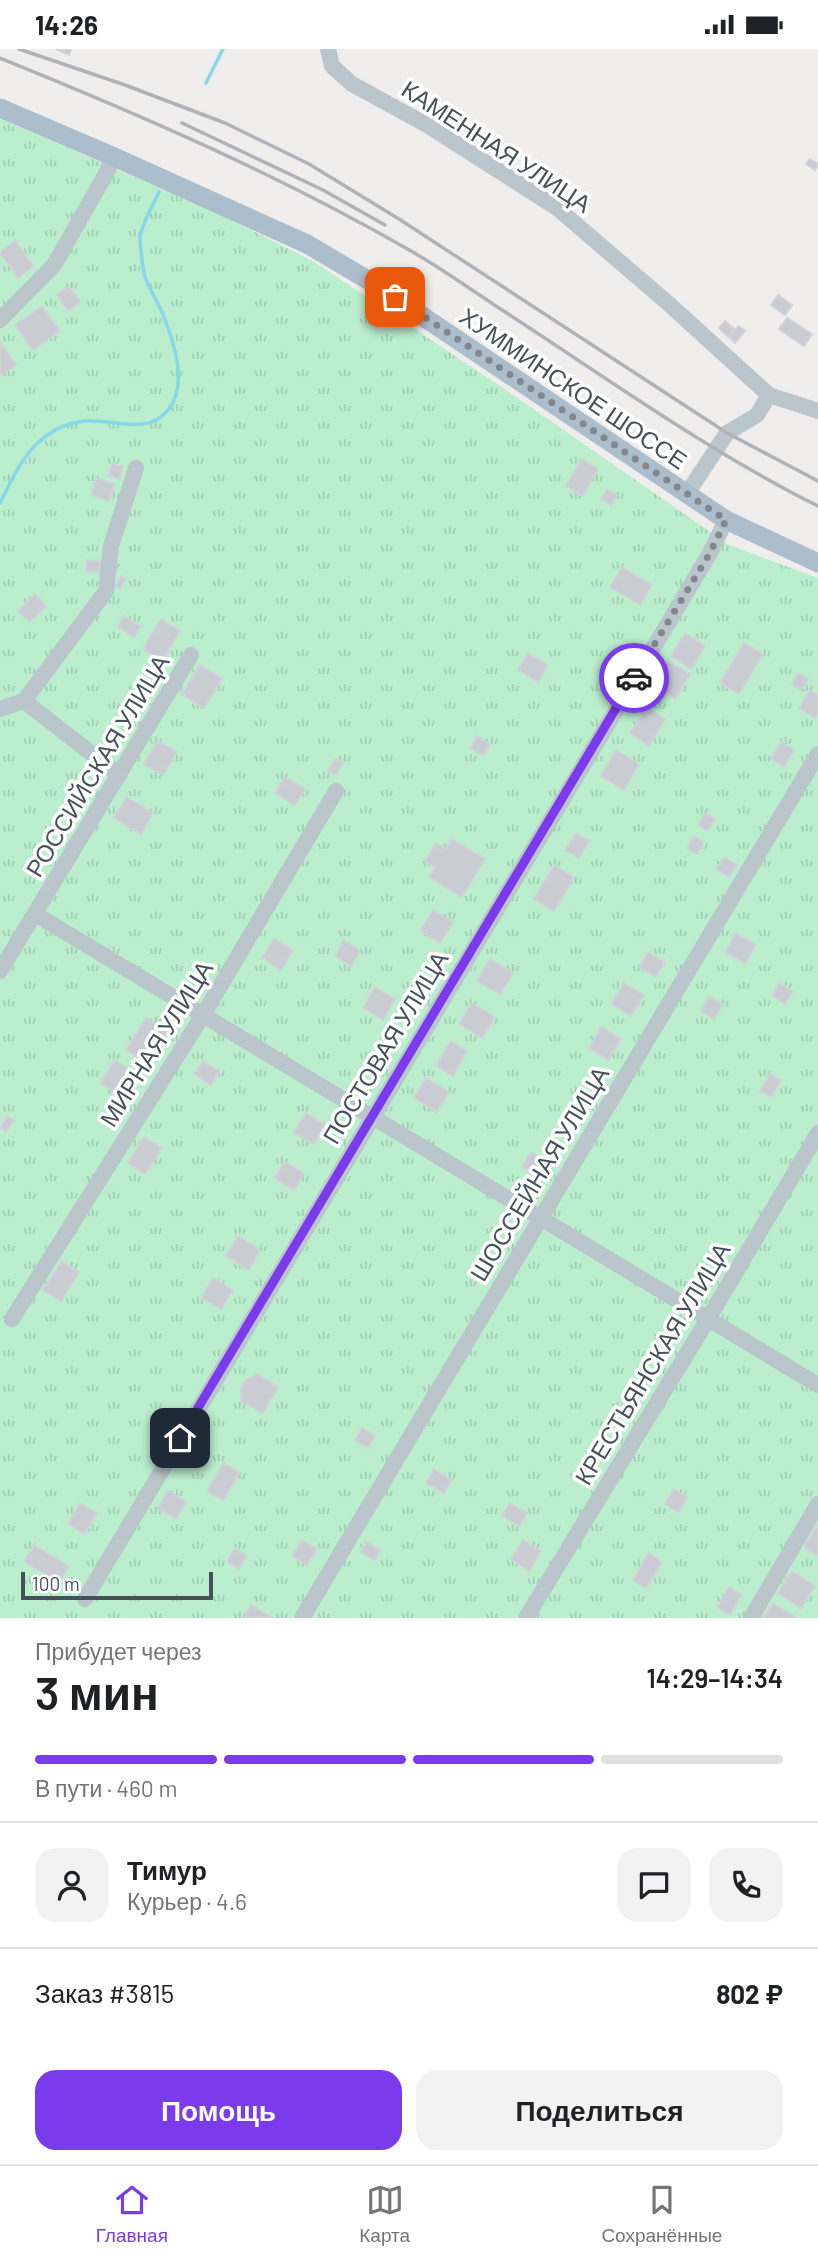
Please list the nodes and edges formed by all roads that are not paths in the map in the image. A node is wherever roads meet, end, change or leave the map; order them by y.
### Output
1 (328, 49) edge
2 (0, 109) edge
3 (113, 156) junction
4 (0, 320) edge
5 (769, 395) junction
6 (818, 411) edge
7 (136, 468) dead end
8 (686, 495) junction
9 (726, 520) junction
10 (818, 563) edge
11 (191, 655) dead end
12 (24, 701) junction
13 (0, 709) edge
14 (818, 754) edge
15 (119, 775) junction
16 (336, 790) dead end
17 (35, 914) junction
18 (0, 971) edge
19 (204, 1015) junction
20 (371, 1116) junction
21 (818, 1133) edge
22 (541, 1218) junction
23 (12, 1319) dead end
24 (708, 1319) junction
25 (818, 1385) edge
26 (818, 1504) edge
27 (85, 1599) dead end
28 (302, 1618) edge
29 (526, 1618) edge
30 (751, 1618) edge

1 - 5 street, КАМЕННАЯ УЛИЦА
2 - 3 main road, ХУММИНСКОЕ ШОССЕ
3 - 4 street
3 - 8 main road, ХУММИНСКОЕ ШОССЕ
5 - 6 street
5 - 8 street
7 - 12 street
8 - 9 main road, ХУММИНСКОЕ ШОССЕ
9 - 10 main road, ХУММИНСКОЕ ШОССЕ
9 - 20 street, ПОСТОВАЯ УЛИЦА
11 - 15 street, РОССИЙСКАЯ УЛИЦА
12 - 13 street
12 - 15 street
14 - 22 street, ШОССЕЙНАЯ УЛИЦА
15 - 17 street, РОССИЙСКАЯ УЛИЦА
16 - 19 street, МИРНАЯ УЛИЦА
17 - 18 street, РОССИЙСКАЯ УЛИЦА
17 - 19 street
19 - 20 street
19 - 23 street, МИРНАЯ УЛИЦА
20 - 22 street
20 - 27 street, ПОСТОВАЯ УЛИЦА
21 - 24 street, КРЕСТЬЯНСКАЯ УЛИЦА
22 - 24 street
22 - 28 street, ШОССЕЙНАЯ УЛИЦА
24 - 25 street
24 - 29 street, КРЕСТЬЯНСКАЯ УЛИЦА
26 - 30 street

